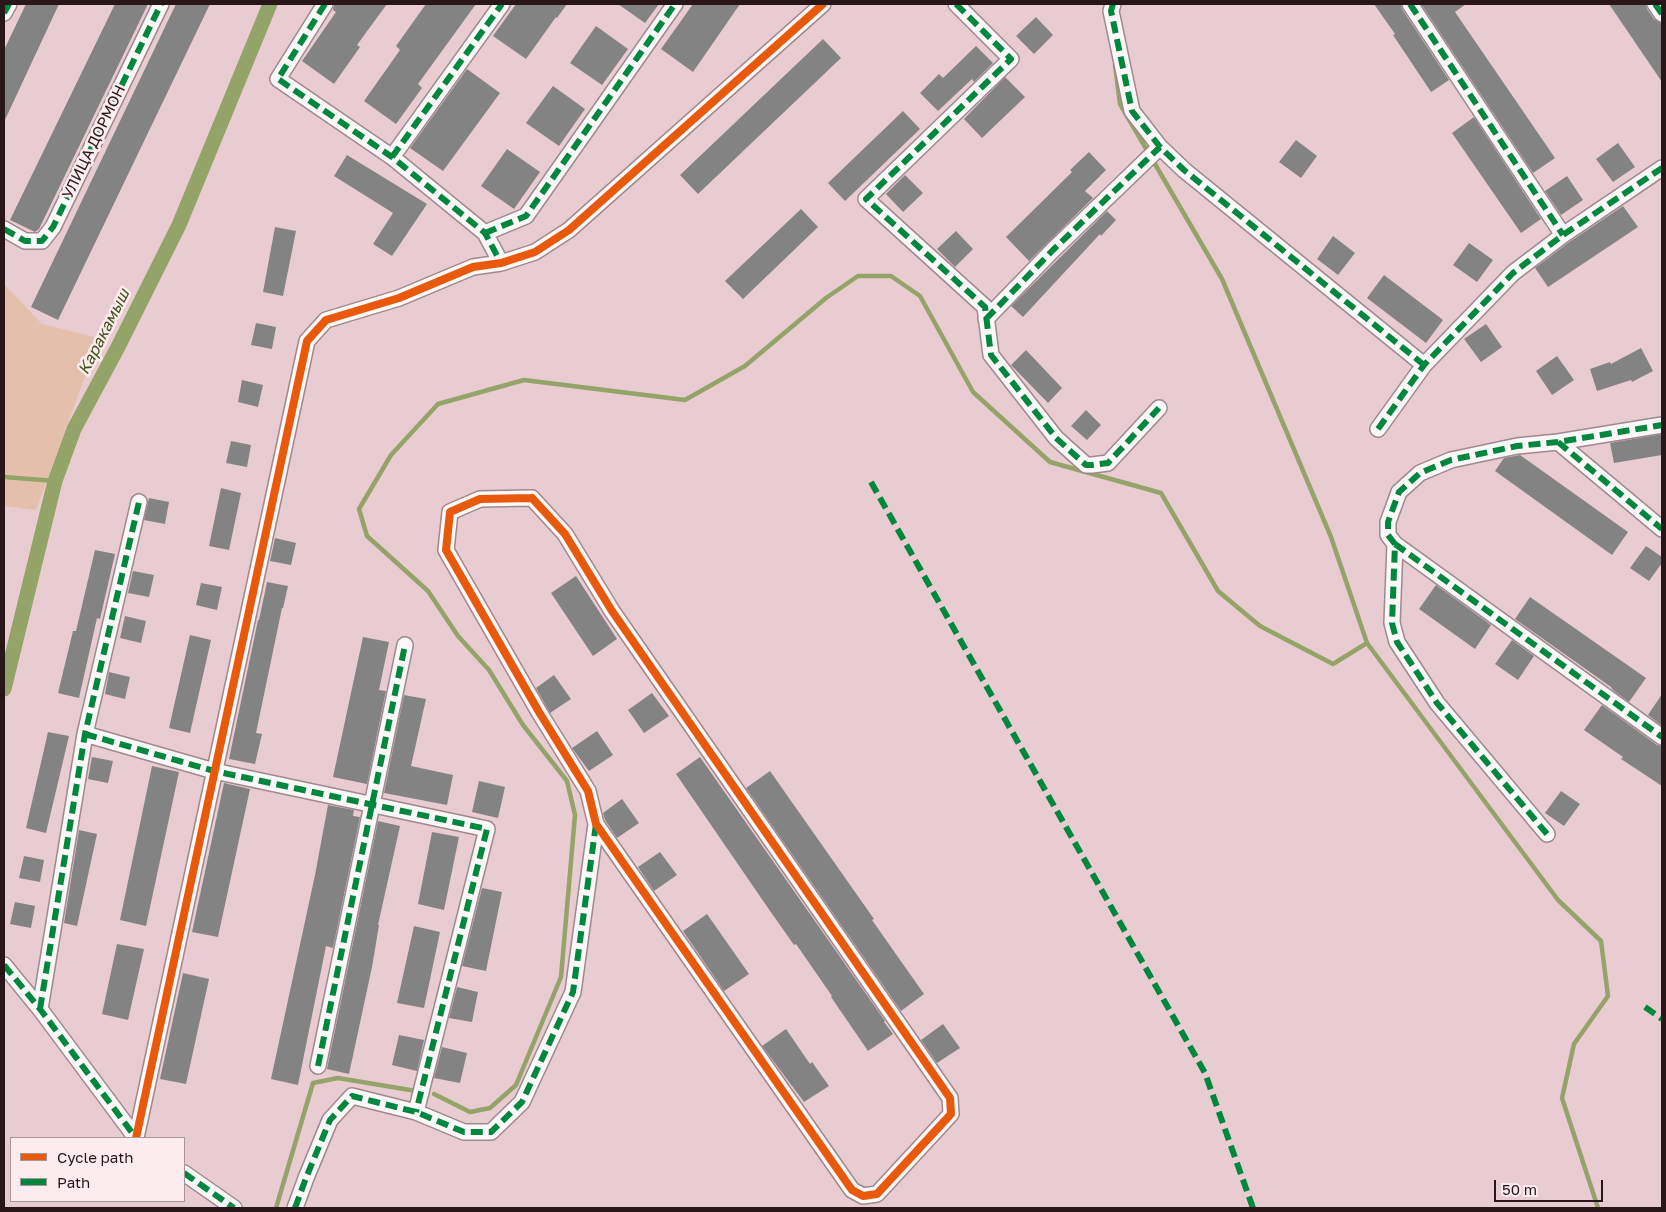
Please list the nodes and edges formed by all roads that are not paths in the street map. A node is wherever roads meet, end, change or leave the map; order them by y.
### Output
1 (9, 4) edge
2 (161, 4) edge
3 (325, 4) edge
4 (502, 4) edge
5 (675, 4) edge
6 (956, 4) edge
7 (1113, 4) edge
8 (1410, 4) edge
9 (1656, 4) edge
10 (817, 5) edge
11 (4, 13) edge
12 (1662, 14) edge
13 (1160, 147) junction
14 (392, 157) junction
15 (1662, 168) edge
16 (4, 229) edge
17 (485, 233) junction
18 (1563, 235) junction
19 (502, 263) junction
20 (986, 319) junction
21 (1424, 365) junction
22 (1160, 408) dead end
23 (1662, 425) edge
24 (1378, 429) dead end
25 (1558, 442) junction
26 (139, 502) dead end
27 (1662, 529) edge
28 (1395, 544) junction
29 (405, 645) dead end
30 (86, 734) junction
31 (1662, 736) edge
32 (214, 771) junction
33 (372, 805) junction
34 (596, 824) junction
35 (1547, 834) dead end
36 (4, 965) edge
37 (40, 1009) junction
38 (318, 1066) dead end
39 (416, 1112) junction
40 (135, 1137) edge
41 (136, 1137) edge
42 (185, 1174) edge
43 (234, 1208) edge
44 (295, 1208) edge

1 - 11 street
2 - 16 street, УЛИЦА ДОРМОН
3 - 14 street
4 - 14 street
5 - 17 street
6 - 20 street
7 - 13 street
8 - 18 street
9 - 12 street
10 - 19 street
13 - 20 street
13 - 21 street
14 - 17 street
15 - 18 street
17 - 19 street
18 - 21 street
19 - 32 street
20 - 22 street
21 - 24 street
23 - 25 street
25 - 27 street
25 - 28 street
26 - 30 street
28 - 31 street
28 - 35 street
29 - 33 street
30 - 32 street
30 - 37 street
32 - 33 street
32 - 41 street
33 - 38 street
33 - 39 street
34 - 34 street
34 - 39 street
36 - 37 street
37 - 40 street
39 - 44 street
42 - 43 street

